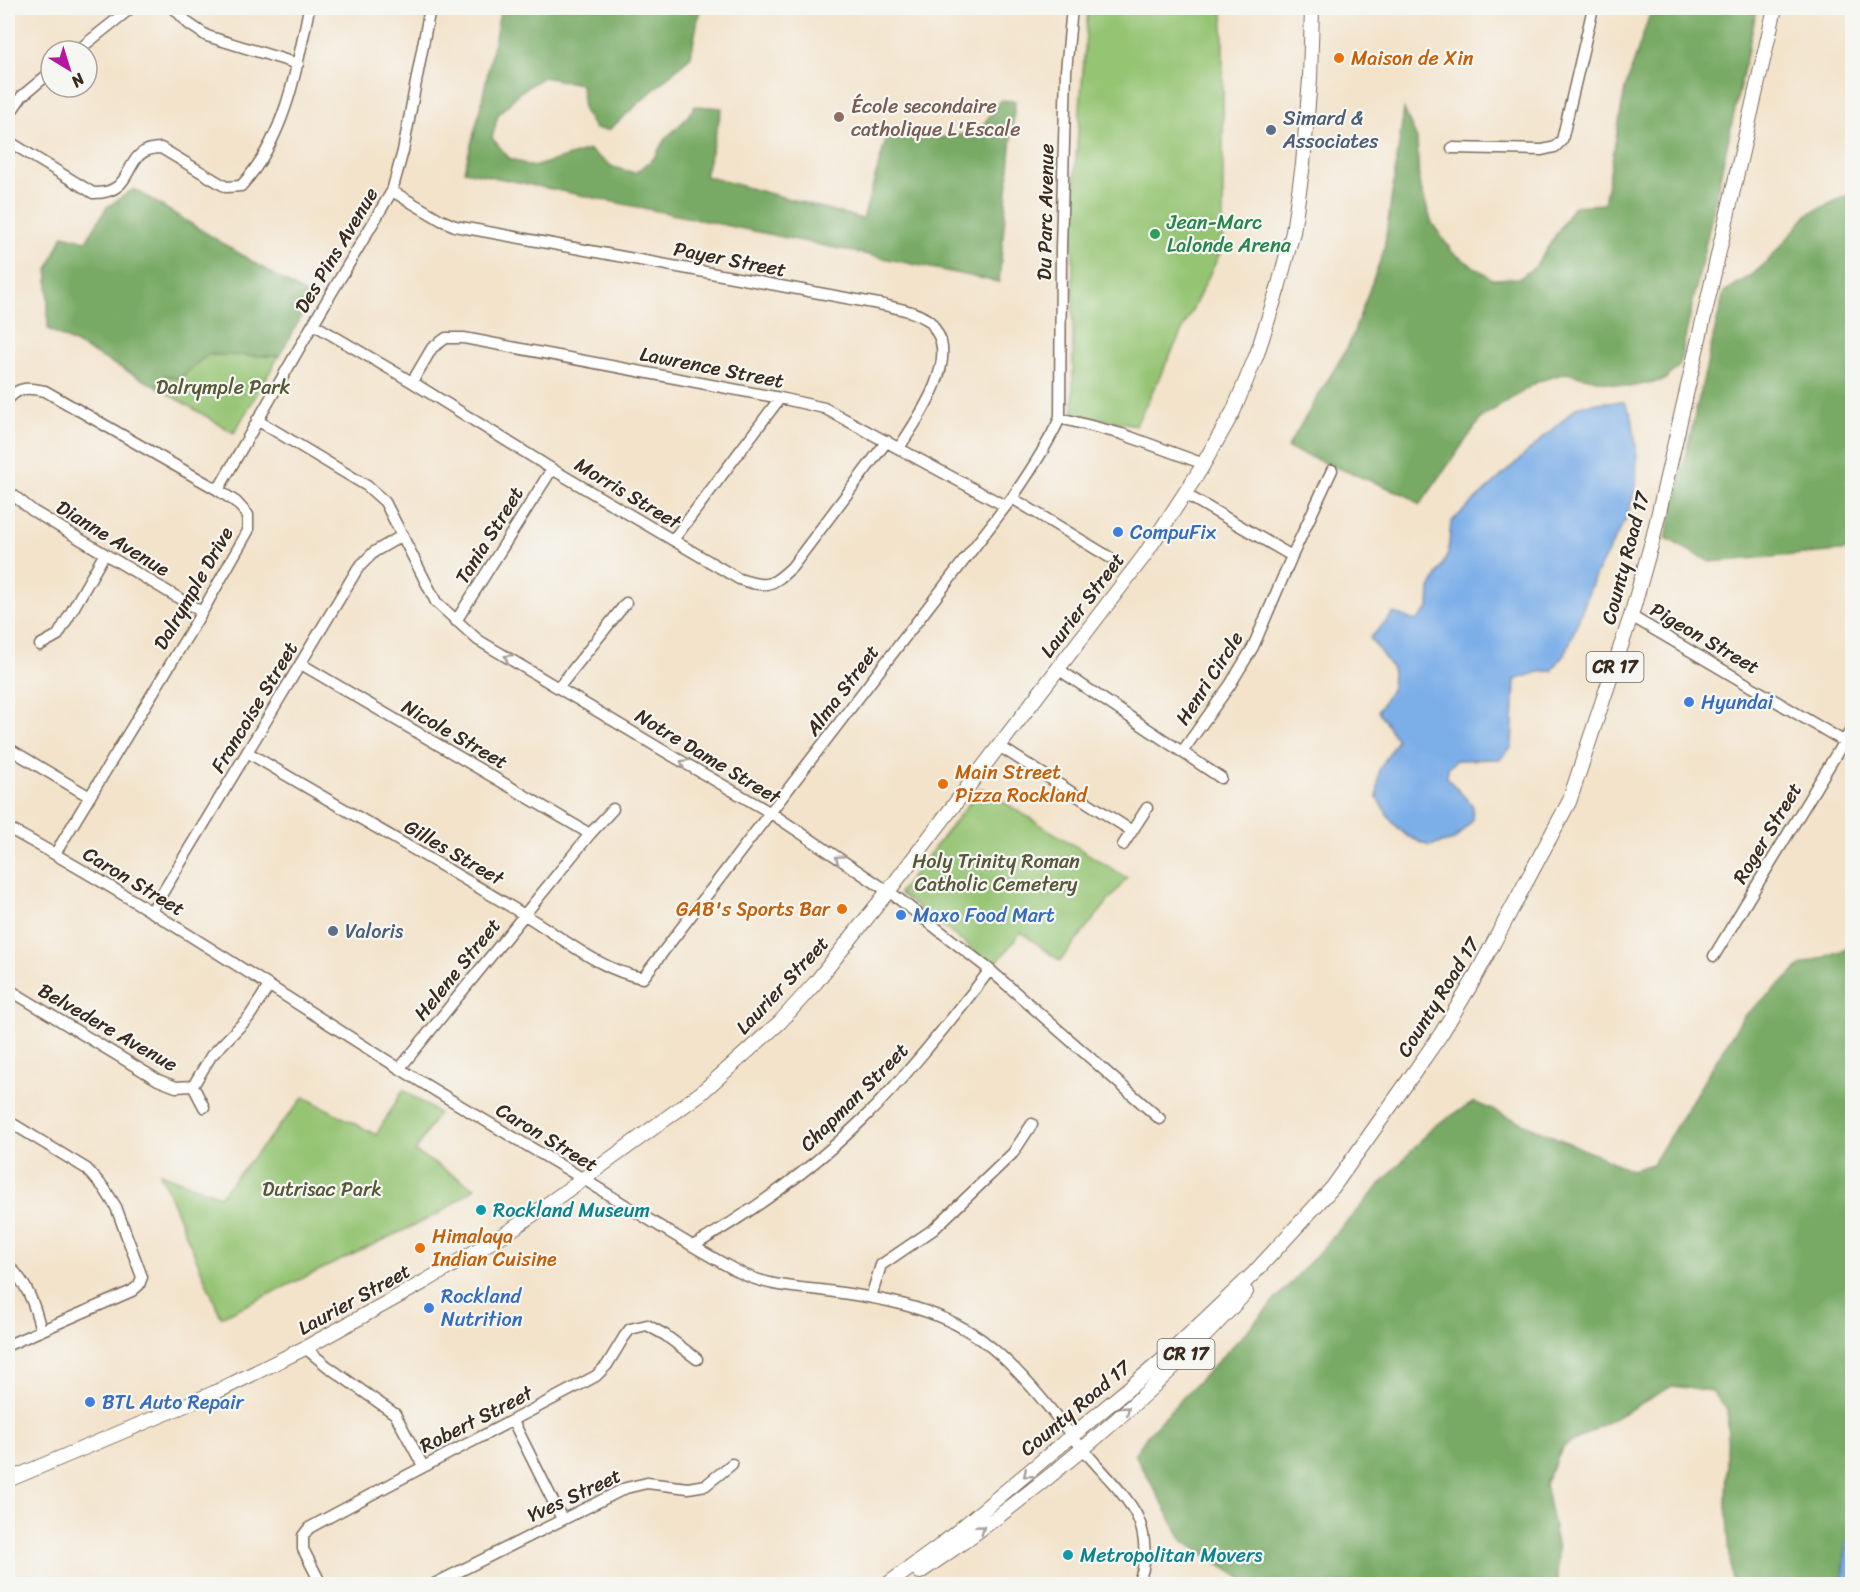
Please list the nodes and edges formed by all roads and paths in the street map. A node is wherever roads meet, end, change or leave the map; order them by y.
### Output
1 (131, 8) edge
2 (174, 8) edge
3 (309, 8) edge
4 (430, 8) edge
5 (1072, 8) edge
6 (1312, 8) edge
7 (1593, 8) edge
8 (1775, 8) edge
9 (92, 39) edge
10 (298, 64) junction
11 (39, 82) edge
12 (8, 116) edge
13 (8, 141) edge
14 (1452, 148) dead end
15 (392, 191) junction
16 (313, 324) junction
17 (412, 382) junction
18 (780, 398) junction
19 (8, 399) edge
20 (1060, 418) junction
21 (257, 420) junction
22 (888, 441) junction
23 (899, 448) junction
24 (1204, 464) junction
25 (552, 469) junction
26 (1332, 470) dead end
27 (218, 490) junction
28 (1185, 494) junction
29 (9, 496) edge
30 (1009, 502) junction
31 (403, 535) junction
32 (673, 540) junction
33 (104, 555) junction
34 (1292, 556) junction
35 (1109, 557) dead end
36 (626, 603) dead end
37 (202, 612) junction
38 (1632, 616) junction
39 (456, 621) junction
40 (40, 645) dead end
41 (301, 664) junction
42 (1058, 669) junction
43 (559, 687) junction
44 (1852, 728) edge
45 (1848, 744) edge
46 (999, 746) junction
47 (8, 748) edge
48 (247, 752) junction
49 (1182, 752) junction
50 (1221, 778) dead end
51 (90, 797) junction
52 (1147, 808) dead end
53 (613, 809) dead end
54 (771, 813) junction
55 (8, 828) edge
56 (1132, 831) junction
57 (590, 834) junction
58 (1123, 845) dead end
59 (55, 854) junction
60 (887, 891) junction
61 (151, 912) junction
62 (524, 915) junction
63 (1714, 956) dead end
64 (990, 970) junction
65 (643, 978) joint
66 (269, 986) junction
67 (8, 989) edge
68 (400, 1068) junction
69 (193, 1086) junction
70 (204, 1107) dead end
71 (1160, 1119) dead end
72 (8, 1121) edge
73 (1032, 1124) dead end
74 (583, 1179) junction
75 (693, 1246) junction
76 (1278, 1249) junction
77 (8, 1265) edge
78 (871, 1297) junction
79 (41, 1331) junction
80 (8, 1345) edge
81 (305, 1348) junction
82 (696, 1359) dead end
83 (513, 1421) junction
84 (1072, 1437) junction
85 (1082, 1448) junction
86 (732, 1464) dead end
87 (423, 1466) junction
88 (8, 1480) edge
89 (562, 1519) junction
90 (321, 1584) edge
91 (434, 1584) edge
92 (888, 1584) edge
93 (897, 1584) edge
94 (1137, 1584) edge

1 - 9 street
2 - 10 street
3 - 10 street
4 - 15 street, Des Pins Avenue
5 - 20 street, Du Parc Avenue
6 - 24 main road, Laurier Street
7 - 14 street
8 - 38 main road, County Road 17 / CR 17
10 - 13 street
11 - 12 street
15 - 16 street, Des Pins Avenue
15 - 23 street, Payer Street
16 - 17 street, Morris Street
16 - 21 street, Des Pins Avenue
17 - 18 street, Lawrence Street
17 - 25 street, Morris Street
18 - 22 street, Lawrence Street
18 - 32 street
19 - 27 street, Dalrymple Drive
20 - 24 street
20 - 30 street, Alma Street
21 - 27 street, Des Pins Avenue
21 - 31 street, Notre Dame Street
22 - 23 street, Lawrence Street
22 - 32 street, Morris Street
23 - 30 street, Lawrence Street
24 - 28 main road, Laurier Street
25 - 32 street, Morris Street
25 - 39 street, Tania Street
26 - 34 street, Henri Circle
27 - 37 street, Dalrymple Drive
28 - 34 street
28 - 42 main road, Laurier Street
29 - 33 street, Dianne Avenue
30 - 35 street, Lawrence Street
30 - 54 street, Alma Street
31 - 39 street, Notre Dame Street
31 - 41 street, Francoise Street
33 - 37 street, Dianne Avenue
33 - 40 street
34 - 49 street, Henri Circle
36 - 43 street
37 - 51 street, Dalrymple Drive
38 - 45 street, Pigeon Street
38 - 76 main road, County Road 17 / CR 17
43 -> 39 street, Notre Dame Street
41 - 48 street, Francoise Street
41 - 57 street, Nicole Street
42 - 46 main road, Laurier Street
42 - 49 street, Henri Circle
54 -> 43 street, Notre Dame Street
44 - 45 street, Roger Street
45 - 63 street, Roger Street
46 - 56 street
46 - 60 main road, Laurier Street
47 - 51 street
48 - 61 street, Francoise Street
48 - 62 street, Gilles Street
49 - 50 street, Henri Circle
51 - 59 street, Dalrymple Drive
52 - 56 street
53 - 57 street, Helene Street
60 -> 54 street, Notre Dame Street
54 - 65 street, Alma Street
55 - 59 street, Caron Street
56 - 58 street
57 - 62 street, Helene Street
59 - 61 street, Caron Street
60 - 64 street, Notre Dame Street
60 - 74 main road, Laurier Street
61 - 66 street, Caron Street
62 - 65 street, Gilles Street
62 - 68 street, Helene Street
64 - 71 street, Notre Dame Street
64 - 75 street, Chapman Street
66 - 68 street, Caron Street
66 - 69 street, Belvedere Avenue
67 - 69 street, Belvedere Avenue
68 - 74 street, Caron Street
69 - 70 street, Belvedere Avenue
72 - 79 street
73 - 78 street
74 - 75 street, Caron Street
74 - 81 main road, Laurier Street
75 - 78 street, Caron Street
76 - 84 main road, County Road 17 / CR 17
85 -> 76 main road, County Road 17 / CR 17
77 - 79 street
78 - 84 street, Caron Street
79 - 80 street
81 - 87 street
81 - 88 main road, Laurier Street
82 - 83 street, Robert Street
83 - 87 street, Robert Street
83 - 89 street
84 - 85 street, Caron Street
84 -> 92 main road, County Road 17 / CR 17
93 -> 85 main road, County Road 17 / CR 17
85 - 94 street, Caron Street
86 - 89 street, Yves Street
87 - 90 street, Robert Street
89 - 91 street, Yves Street

